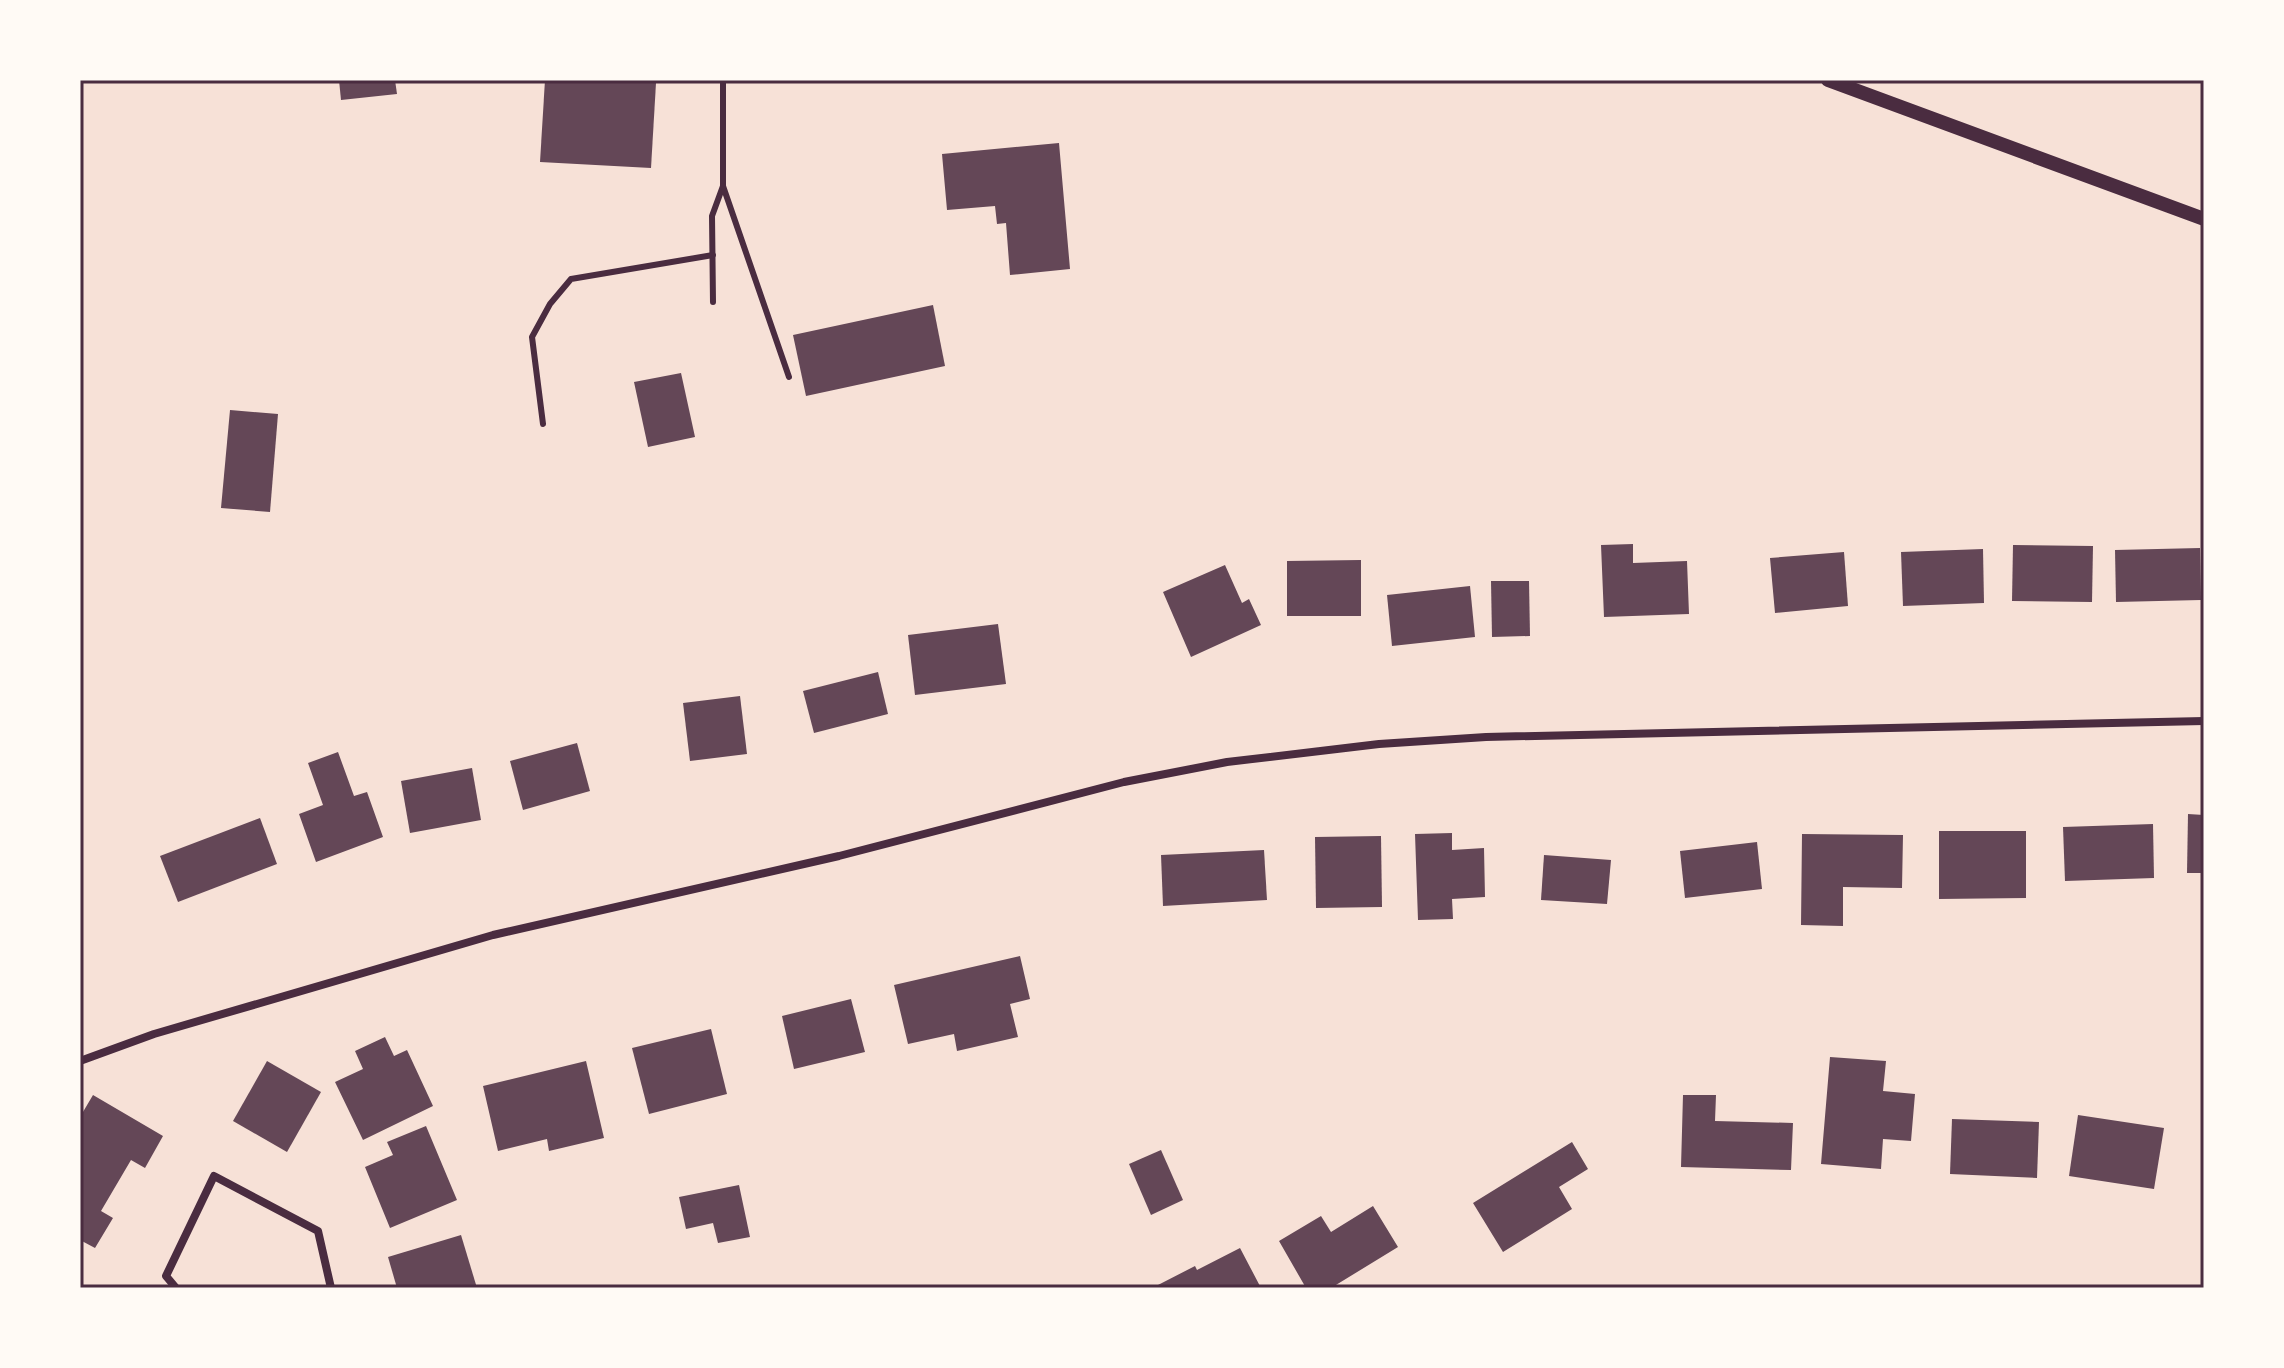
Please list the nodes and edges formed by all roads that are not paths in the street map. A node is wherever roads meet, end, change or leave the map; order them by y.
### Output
1 (723, 80) edge
2 (1828, 80) edge
3 (723, 186) junction
4 (2204, 219) edge
5 (713, 255) junction
6 (713, 302) dead end
7 (789, 377) dead end
8 (543, 424) dead end
9 (2204, 721) edge
10 (80, 1061) edge
11 (176, 1288) edge
12 (331, 1288) edge

1 - 3 lane
2 - 4 street
3 - 5 lane
3 - 7 lane
5 - 6 lane
5 - 8 lane
9 - 10 street
11 - 12 street

